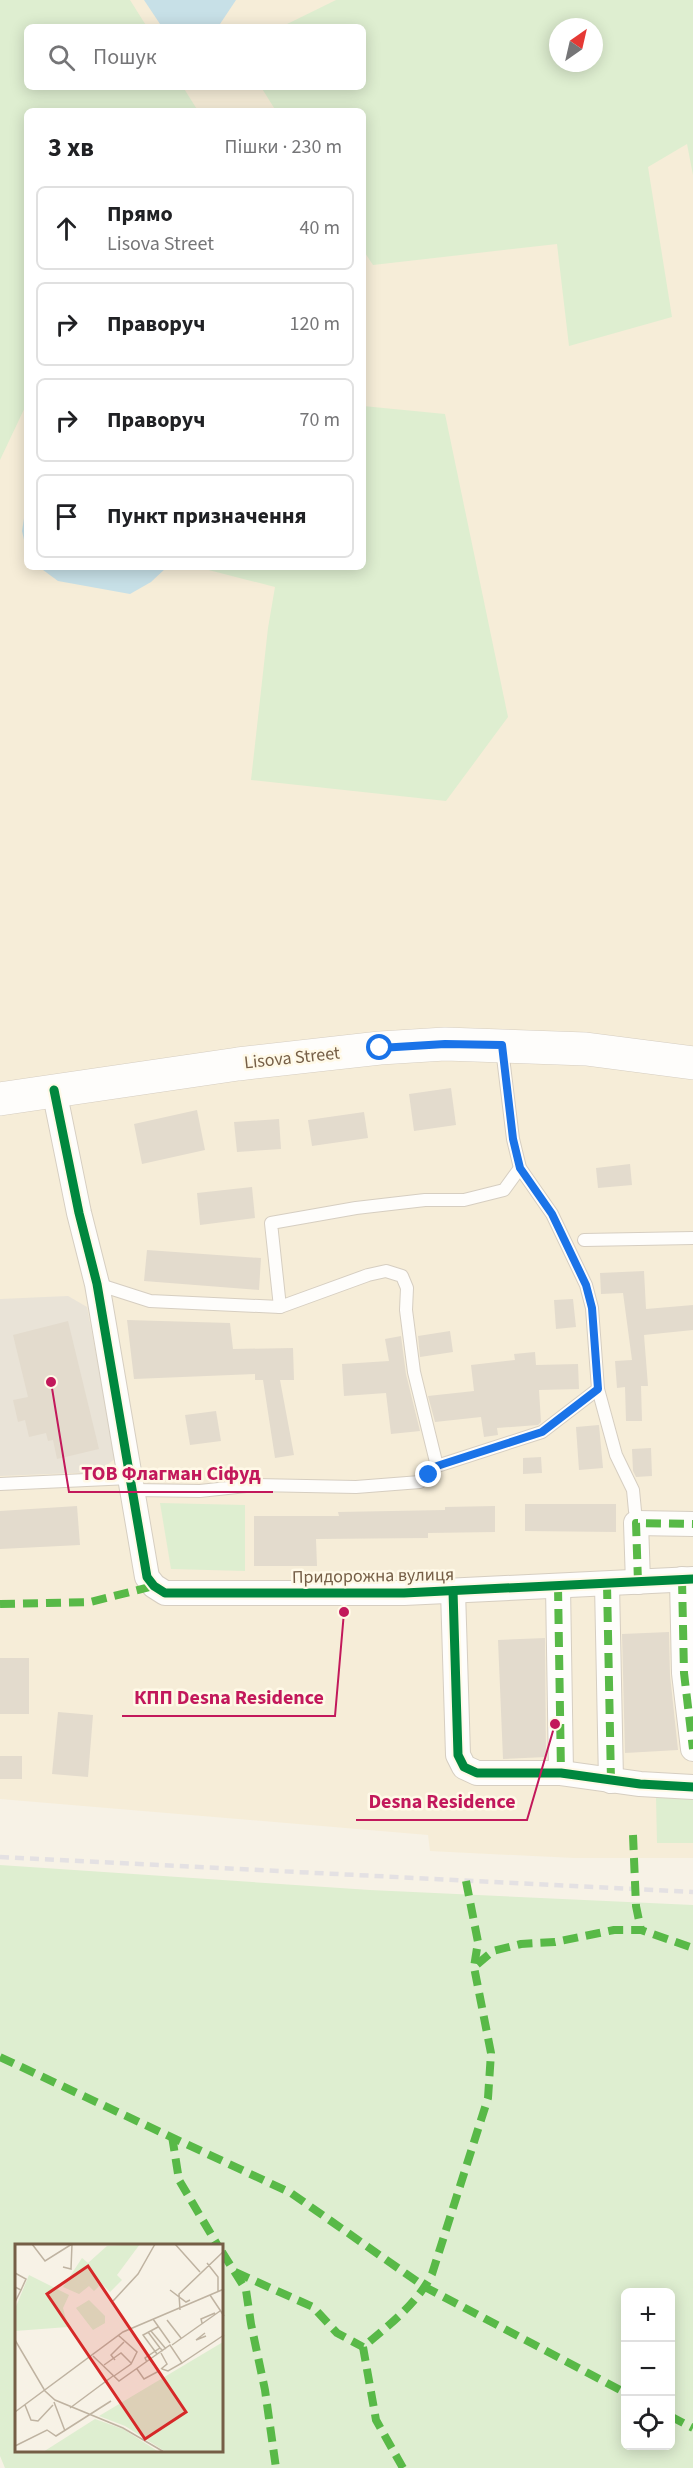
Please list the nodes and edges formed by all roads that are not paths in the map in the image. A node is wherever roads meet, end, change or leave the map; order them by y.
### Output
1 (502, 1045) junction
2 (693, 1063) edge
3 (54, 1090) junction
4 (0, 1099) edge
5 (520, 1168) junction
6 (693, 1238) edge
7 (584, 1240) dead end
8 (97, 1284) junction
9 (280, 1306) junction
10 (598, 1389) junction
11 (437, 1466) junction
12 (0, 1484) edge
13 (131, 1484) junction
14 (635, 1511) dead end
15 (693, 1524) edge
16 (687, 1579) edge
17 (638, 1582) junction
18 (607, 1584) junction
19 (558, 1586) junction
20 (453, 1591) junction
21 (689, 1675) edge
22 (693, 1749) edge
23 (561, 1773) junction
24 (611, 1781) junction
25 (693, 1787) edge

1 - 2 main road, Lisova Street
1 - 3 main road, Lisova Street
1 - 5 lane
3 - 4 main road, Lisova Street
3 - 8 street, Придорожна вулиця
5 - 9 lane
5 - 10 lane
6 - 7 lane
8 - 9 lane
8 - 13 street, Придорожна вулиця
9 - 11 lane
10 - 11 lane
10 - 14 lane
11 - 13 lane
12 - 13 lane
13 - 20 street, Придорожна вулиця
15 - 17 street
16 - 17 street, Придорожна вулиця
16 - 21 street
17 - 18 street, Придорожна вулиця
18 - 19 street, Придорожна вулиця
18 - 24 street
19 - 20 street, Придорожна вулиця
19 - 23 street
20 - 23 street
21 - 22 street
23 - 24 street
24 - 25 street

